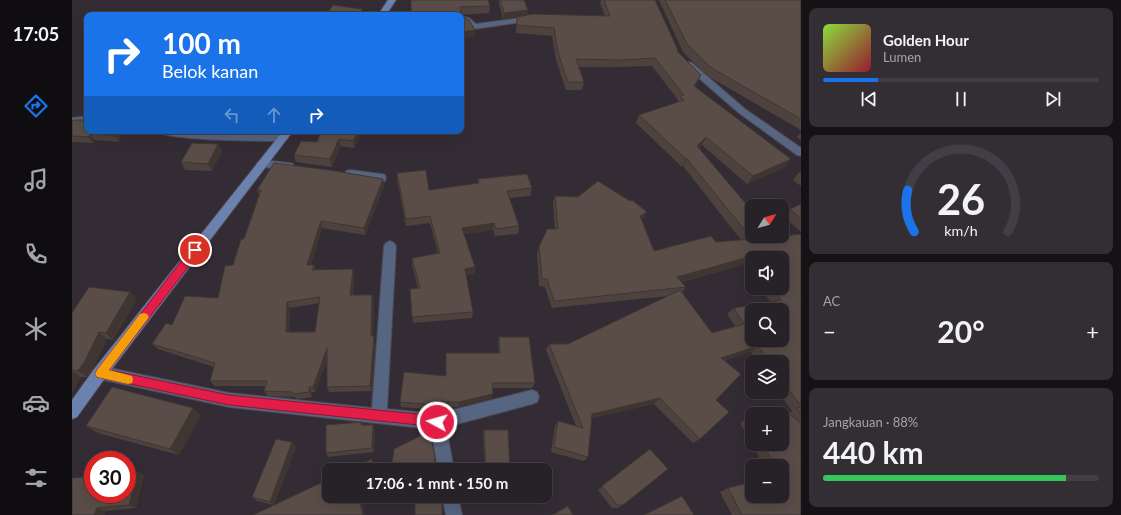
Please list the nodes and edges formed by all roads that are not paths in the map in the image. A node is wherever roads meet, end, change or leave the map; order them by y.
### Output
1 (392, 0) edge
2 (383, 12) edge
3 (464, 19) edge
4 (529, 19) edge
5 (683, 59) edge
6 (84, 119) edge
7 (72, 121) edge
8 (182, 134) edge
9 (285, 134) edge
10 (801, 153) edge
11 (262, 164) junction
12 (302, 168) edge
13 (341, 173) edge
14 (381, 178) edge
15 (390, 246) dead end
16 (100, 374) junction
17 (532, 397) dead end
18 (72, 412) edge
19 (379, 415) junction
20 (437, 422) junction
21 (445, 463) edge
22 (451, 503) edge
23 (454, 515) edge

1 - 2 street
3 - 4 street
5 - 10 street
6 - 7 street
8 - 9 street
9 - 11 street
11 - 12 street
11 - 16 street
13 - 14 street
15 - 19 street
16 - 18 street
16 - 19 street
17 - 20 street
19 - 20 street
20 - 21 street
22 - 23 street

